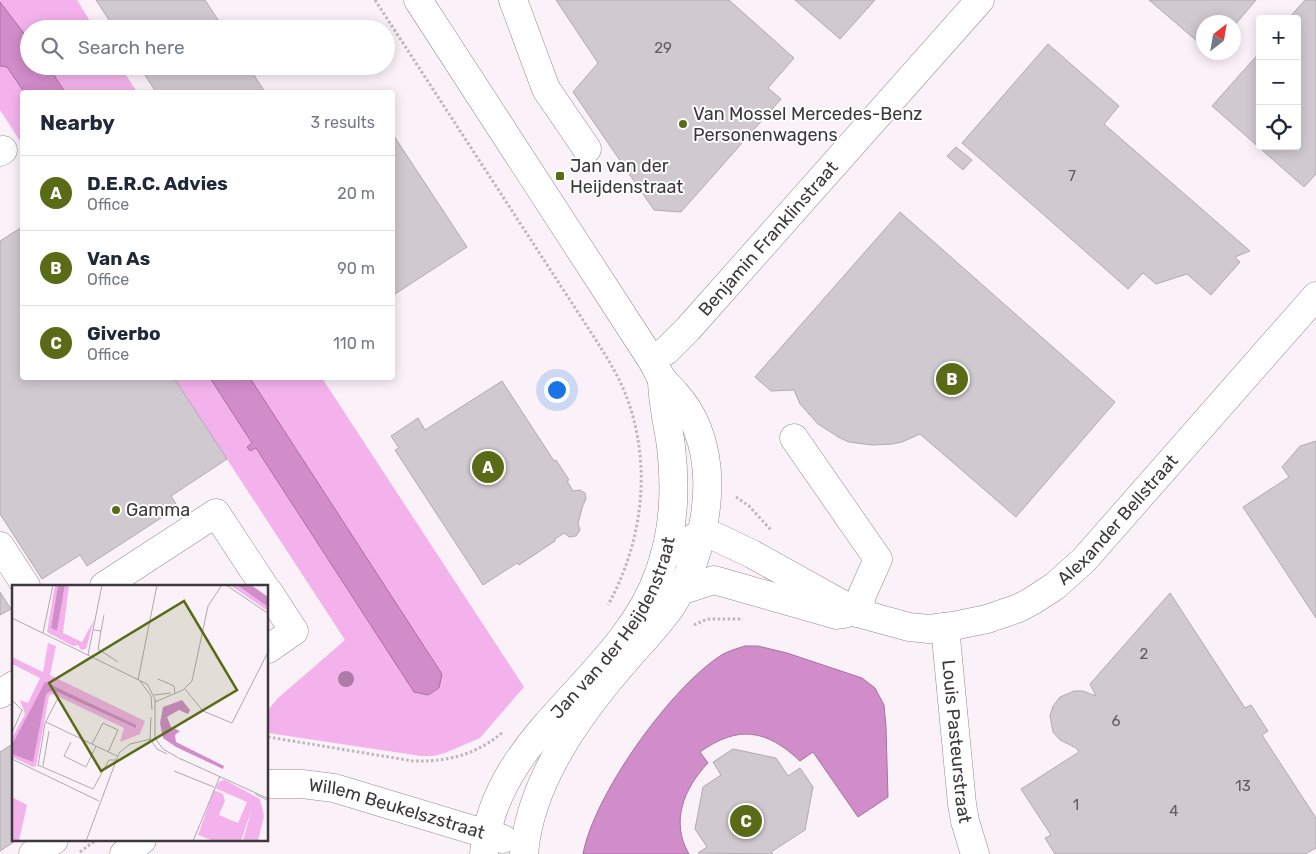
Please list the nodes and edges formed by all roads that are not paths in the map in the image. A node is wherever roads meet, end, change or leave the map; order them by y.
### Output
1 (418, 0) edge
2 (513, 0) edge
3 (980, 0) edge
4 (587, 149) dead end
5 (1316, 296) edge
6 (657, 369) junction
7 (794, 438) dead end
8 (701, 533) junction
9 (0, 546) edge
10 (664, 557) junction
11 (25, 585) edge
12 (106, 585) edge
13 (263, 585) edge
14 (680, 591) junction
15 (269, 593) edge
16 (858, 613) junction
17 (945, 627) junction
18 (269, 648) edge
19 (12, 686) edge
20 (0, 694) edge
21 (269, 784) edge
22 (51, 842) edge
23 (139, 842) edge
24 (485, 844) edge
25 (524, 850) edge
26 (33, 854) edge
27 (124, 854) edge
28 (975, 854) edge

1 - 6 street, Jan van der Heijdenstraat
2 - 4 street
3 - 6 street, Benjamin Franklinstraat
5 - 17 street, Alexander Bellstraat
6 - 8 street, Jan van der Heijdenstraat
6 - 10 street, Jan van der Heijdenstraat
7 - 16 street
8 - 10 street
8 - 14 street, Jan van der Heijdenstraat
8 - 16 street, Alexander Bellstraat
9 - 11 street
10 - 24 street, Jan van der Heijdenstraat
12 - 13 street
14 - 16 street, Alexander Bellstraat
14 - 25 street, Jan van der Heijdenstraat
15 - 18 street
16 - 17 street, Alexander Bellstraat
17 - 28 street, Louis Pasteurstraat
19 - 20 street
21 - 24 street, Willem Beukelszstraat
22 - 26 street
23 - 27 street
24 - 25 street, Willem Beukelszstraat

